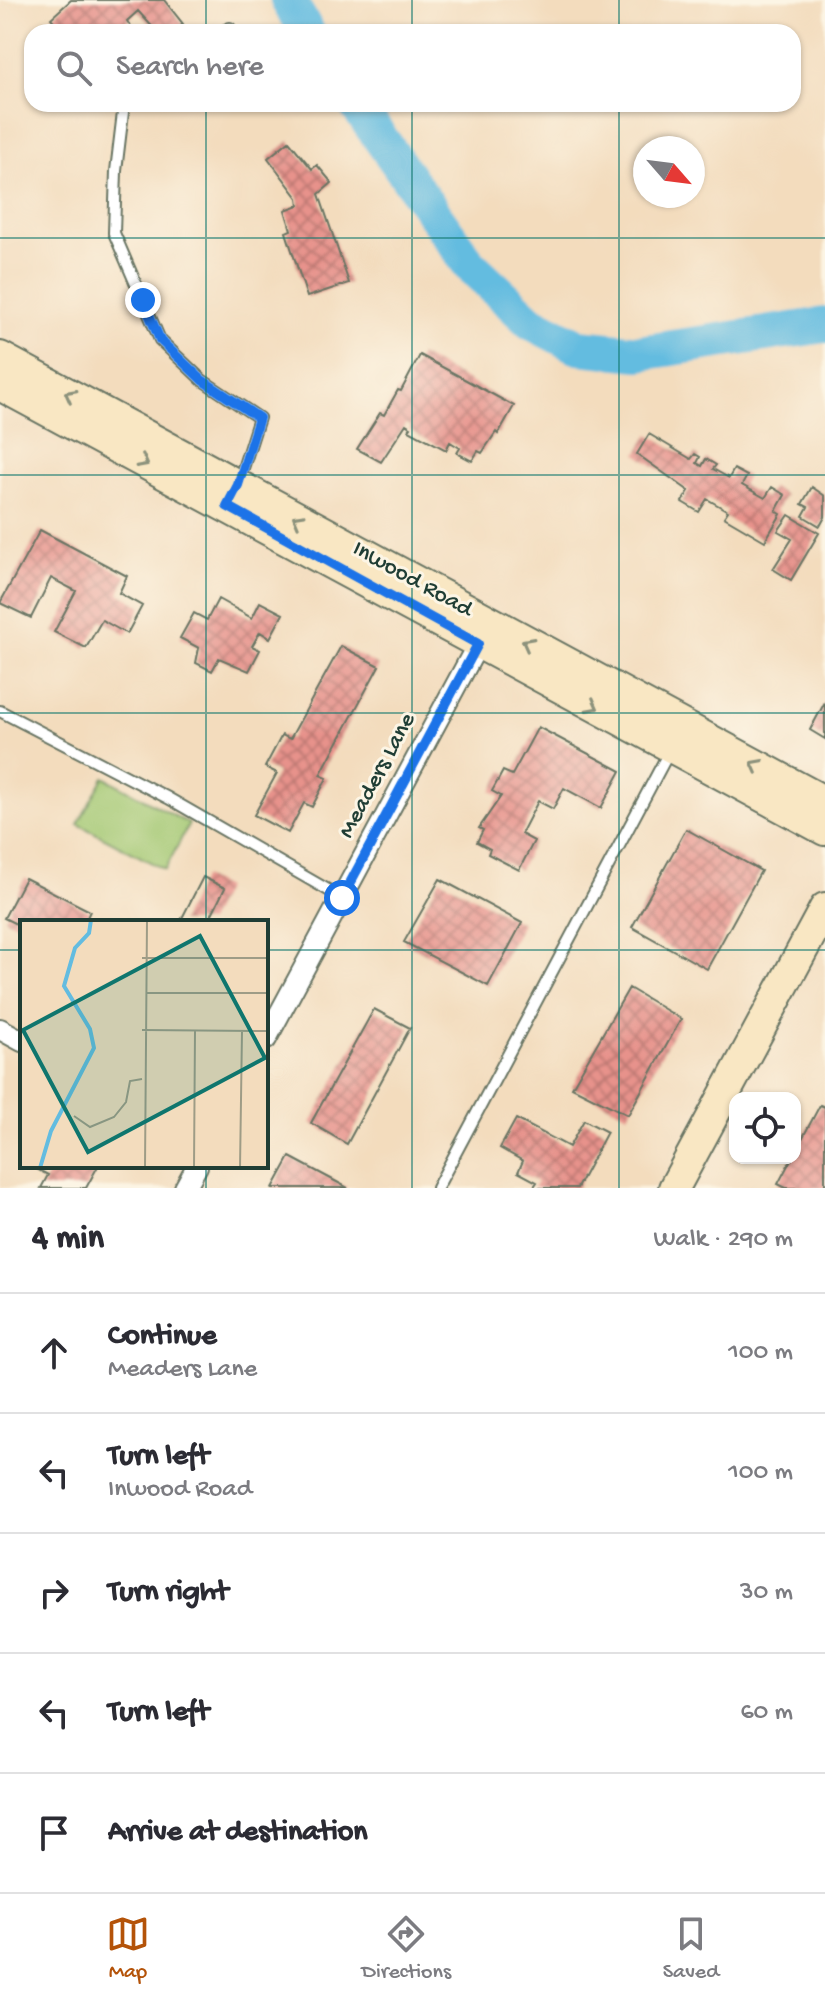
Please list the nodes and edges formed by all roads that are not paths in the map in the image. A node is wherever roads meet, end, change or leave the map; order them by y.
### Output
1 (123, 112) edge
2 (0, 357) edge
3 (0, 385) edge
4 (232, 496) junction
5 (484, 634) junction
6 (0, 711) edge
7 (671, 749) junction
8 (825, 802) edge
9 (825, 830) edge
10 (342, 898) junction
11 (825, 908) edge
12 (0, 1029) edge
13 (268, 1035) edge
14 (20, 1040) edge
15 (196, 1168) edge
16 (185, 1188) edge
17 (437, 1188) edge
18 (674, 1188) edge

1 - 4 lane
4 -> 2 main road, Inwood Road
3 -> 4 main road, Inwood Road
4 - 5 main road, Inwood Road
5 -> 7 main road, Inwood Road
8 -> 5 main road, Inwood Road
5 - 10 street, Meaders Lane
6 - 10 lane
7 - 9 main road, Inwood Road
7 - 17 lane
10 - 13 street, Meaders Lane
11 - 18 main road
12 - 14 street
15 - 16 street

